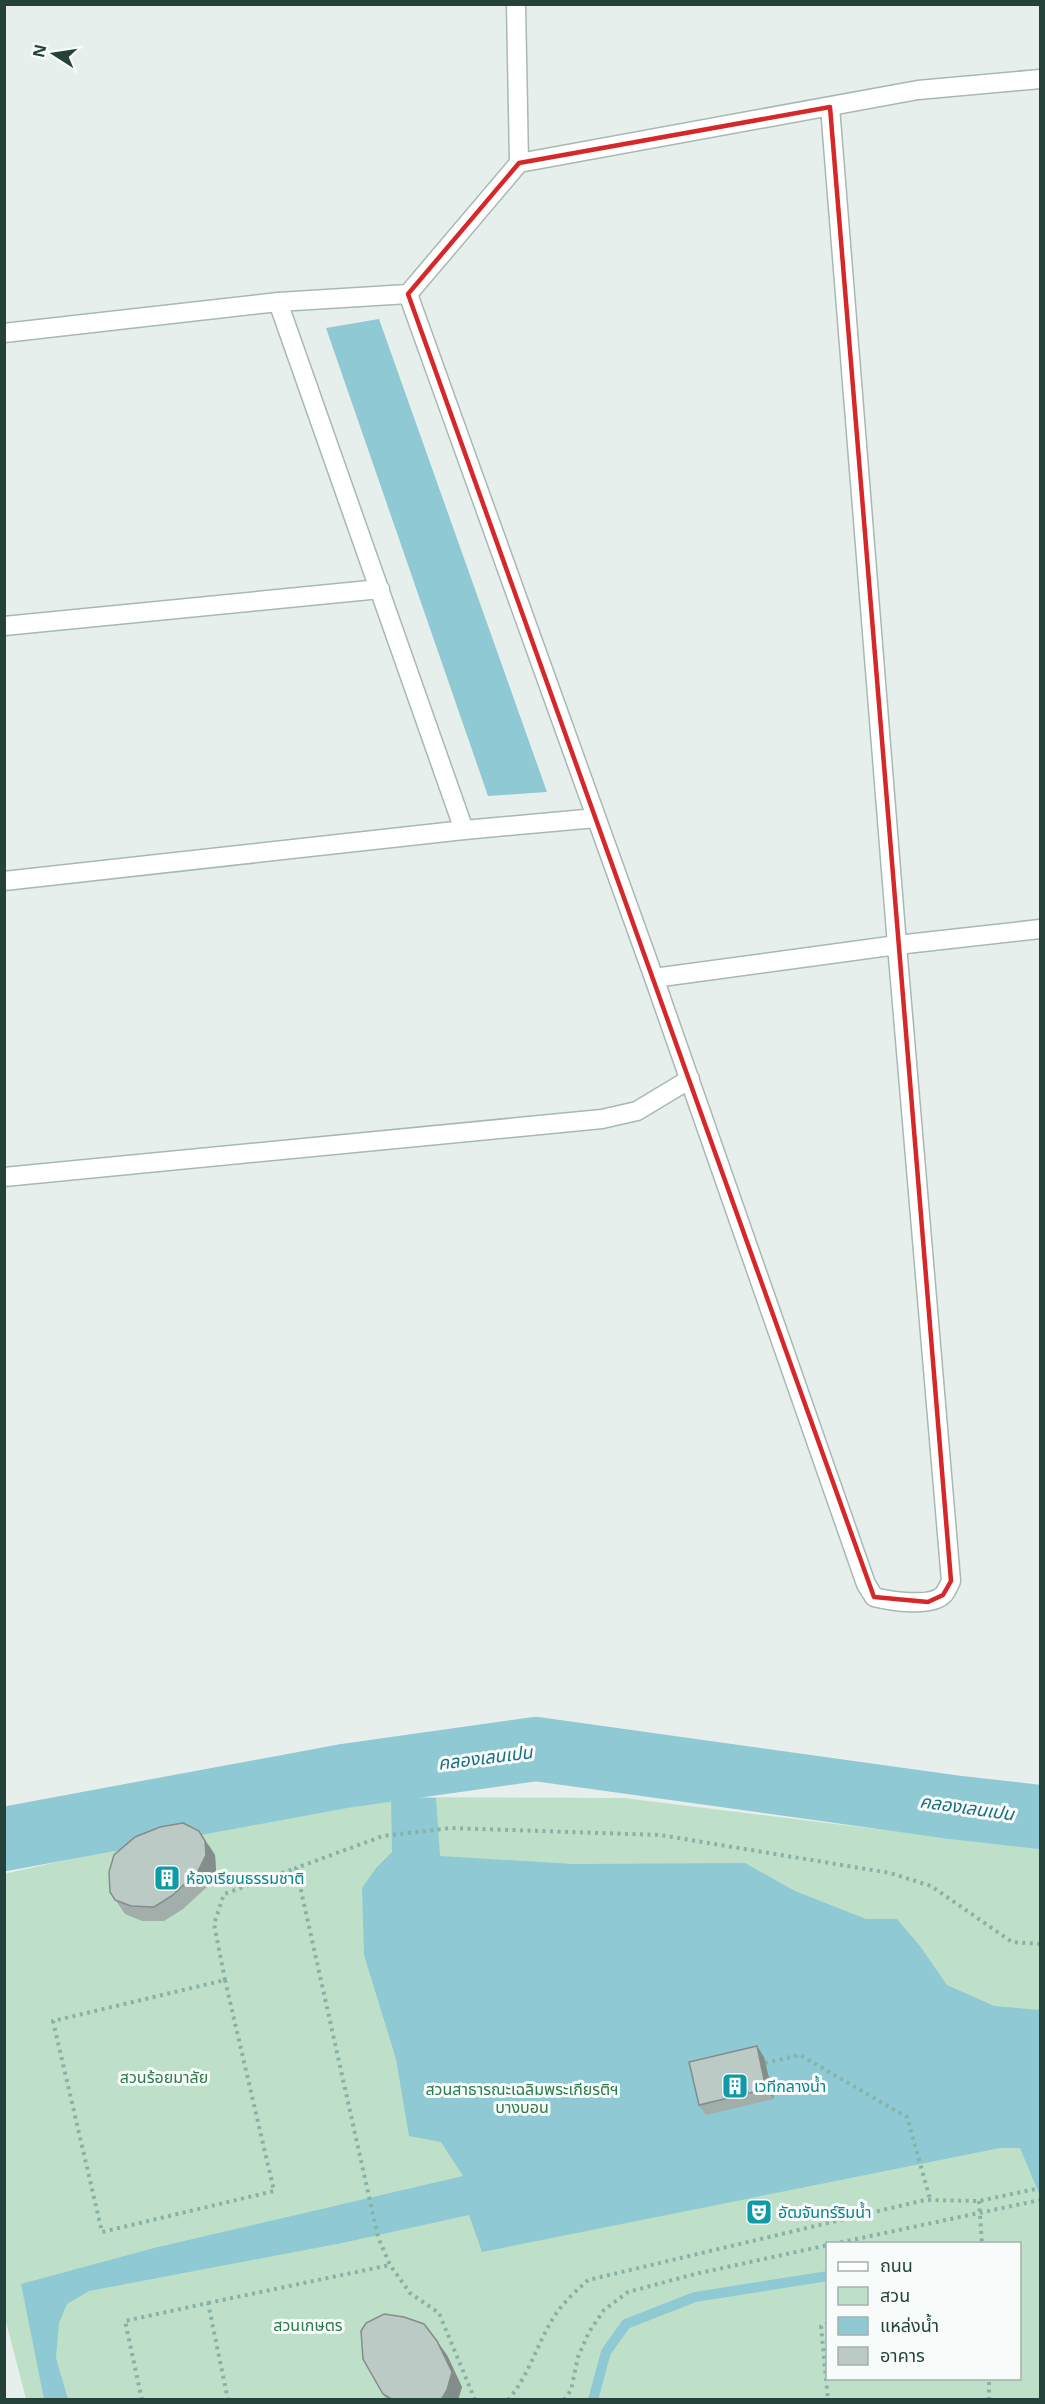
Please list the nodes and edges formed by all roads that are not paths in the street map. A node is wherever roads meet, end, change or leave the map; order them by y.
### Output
1 (516, 4) edge
2 (1041, 79) edge
3 (830, 107) junction
4 (519, 163) junction
5 (408, 294) junction
6 (278, 302) junction
7 (4, 333) edge
8 (380, 588) junction
9 (4, 626) edge
10 (596, 819) junction
11 (464, 830) junction
12 (4, 881) edge
13 (1041, 929) edge
14 (897, 945) junction
15 (654, 978) junction
16 (690, 1079) junction
17 (4, 1177) edge

1 - 4 street
2 - 3 street
3 - 4 street
3 - 14 street
4 - 5 street
5 - 6 street
5 - 10 street
6 - 7 street
6 - 8 street
8 - 9 street
8 - 11 street
10 - 11 street
10 - 15 street
11 - 12 street
13 - 14 street
14 - 15 street
14 - 16 street
15 - 16 street
16 - 17 street

